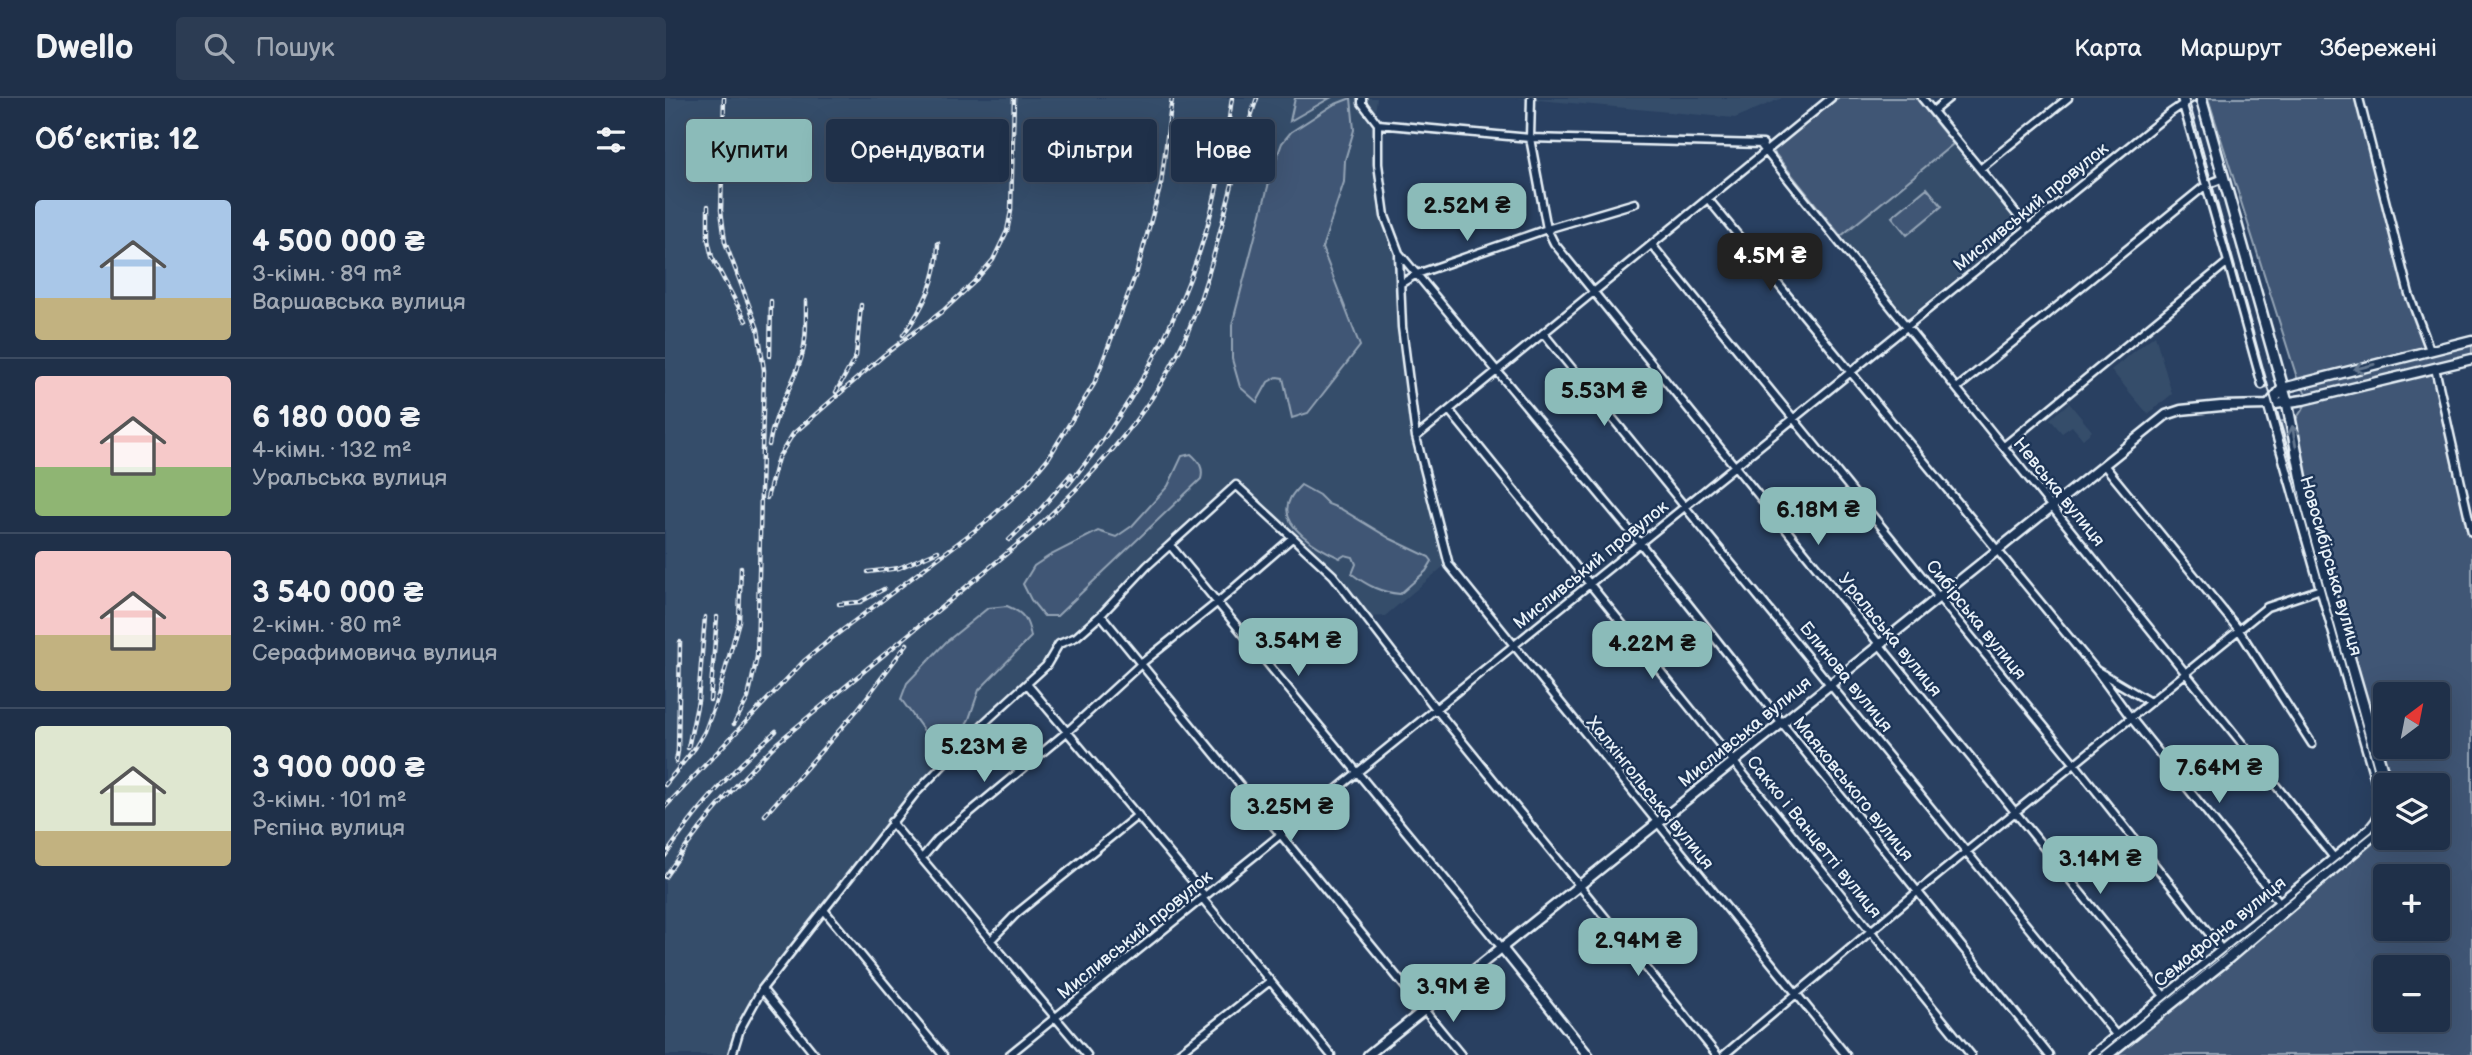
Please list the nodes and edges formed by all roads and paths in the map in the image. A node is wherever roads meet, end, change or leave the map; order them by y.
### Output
1 (1362, 98) edge
2 (1531, 98) edge
3 (1831, 98) edge
4 (1922, 98) edge
5 (1949, 98) edge
6 (2068, 98) edge
7 (2192, 98) edge
8 (2201, 98) edge
9 (2359, 98) edge
10 (2182, 101) edge
11 (1933, 111) junction
12 (1378, 124) junction
13 (1529, 138) junction
14 (1760, 144) junction
15 (1774, 145) junction
16 (1766, 151) junction
17 (1980, 169) junction
18 (2224, 178) junction
19 (2206, 185) junction
20 (1708, 198) junction
21 (1635, 203) dead end
22 (2028, 228) junction
23 (1547, 229) junction
24 (1652, 245) junction
25 (1399, 253) junction
26 (2228, 262) junction
27 (1417, 274) junction
28 (1400, 284) junction
29 (1594, 292) junction
30 (1907, 326) junction
31 (1543, 333) junction
32 (2472, 340) edge
33 (2430, 350) junction
34 (2472, 359) edge
35 (2435, 368) junction
36 (1497, 371) junction
37 (1852, 371) junction
38 (2262, 385) dead end
39 (1957, 388) junction
40 (2283, 388) junction
41 (2302, 400) junction
42 (2287, 402) junction
43 (2269, 405) junction
44 (1449, 410) junction
45 (2290, 414) junction
46 (1793, 419) junction
47 (1416, 437) junction
48 (2004, 446) junction
49 (2298, 460) junction
50 (2285, 463) junction
51 (2103, 465) junction
52 (1735, 466) junction
53 (1685, 506) junction
54 (2052, 506) junction
55 (2472, 532) edge
56 (1293, 538) junction
57 (1640, 543) junction
58 (1170, 545) junction
59 (1998, 550) junction
60 (1590, 583) junction
61 (2321, 589) junction
62 (1939, 597) junction
63 (1218, 602) junction
64 (1101, 615) junction
65 (2239, 630) junction
66 (1879, 645) junction
67 (1513, 646) junction
68 (1142, 663) junction
69 (2096, 670) junction
70 (2186, 673) junction
71 (1027, 684) junction
72 (1831, 684) junction
73 (2150, 702) junction
74 (1436, 709) junction
75 (2131, 718) junction
76 (1782, 723) junction
77 (1068, 731) junction
78 (2312, 744) dead end
79 (1734, 761) junction
80 (2074, 763) junction
81 (1358, 772) junction
82 (2383, 773) edge
83 (2014, 812) junction
84 (1138, 815) junction
85 (891, 822) junction
86 (1657, 823) junction
87 (2373, 833) edge
88 (1281, 834) junction
89 (2368, 836) junction
90 (1967, 851) junction
91 (922, 858) junction
92 (2335, 859) junction
93 (1580, 884) junction
94 (1917, 892) junction
95 (1204, 897) junction
96 (2280, 903) junction
97 (824, 910) junction
98 (1871, 930) junction
99 (991, 940) junction
100 (1502, 948) junction
101 (2223, 951) junction
102 (1271, 981) junction
103 (761, 989) junction
104 (1796, 993) junction
105 (2165, 997) junction
106 (1424, 1010) junction
107 (1056, 1017) junction
108 (2119, 1040) junction
109 (732, 1055) edge
110 (815, 1055) edge
111 (943, 1055) edge
112 (1009, 1055) edge
113 (1087, 1055) edge
114 (1176, 1055) edge
115 (1331, 1055) edge
116 (1368, 1055) edge
117 (1461, 1055) edge
118 (1588, 1055) edge
119 (1717, 1055) edge
120 (1724, 1055) edge
121 (1846, 1055) edge
122 (1971, 1055) edge
123 (2049, 1055) edge
124 (2094, 1055) edge
125 (2107, 1055) edge

1 - 12 street
2 - 13 street, Уральська вулиця
3 - 15 street
4 - 11 street
5 - 11 street
6 - 17 street
7 - 10 street, Мисливський провулок
8 - 18 main road, Новосибірська вулиця
9 - 33 street
10 - 19 street
10 - 22 street, Мисливський провулок
11 - 17 street
12 - 13 street
12 - 25 street, Маяковського вулиця
13 - 14 street
13 - 23 street, Уральська вулиця
14 - 15 street
14 - 16 street, Невська вулиця
15 - 16 street
16 - 20 street
16 - 30 street, Невська вулиця
17 - 22 street
18 - 19 street
18 - 40 main road, Новосибірська вулиця
19 - 26 street
19 - 39 street
20 - 24 street
20 - 37 street
21 - 23 street
22 - 30 street, Мисливський провулок
23 - 27 street
23 - 29 street, Уральська вулиця
24 - 29 street
24 - 46 street, Сибірська вулиця
25 - 27 street, Маяковського вулиця
25 - 28 street, Халхінгольська вулиця
26 - 38 street
26 - 48 street
27 - 28 street
27 - 36 street, Маяковського вулиця
28 - 47 street, Халхінгольська вулиця
29 - 31 street
29 - 52 street, Уральська вулиця
30 - 37 street, Мисливський провулок
30 - 39 street, Невська вулиця
31 - 36 street
31 - 53 street, Блинова вулиця
32 - 33 street
33 - 35 street
33 -> 40 street
34 - 35 street, Мисливська вулиця
35 - 41 street, Мисливська вулиця
35 - 55 street
36 - 44 street
36 - 57 street, Маяковського вулиця
37 - 46 street, Мисливський провулок
37 - 59 street
39 - 48 street, Невська вулиця
40 - 42 main road, Новосибірська вулиця
40 - 43 main road
41 - 42 street, Мисливська вулиця
41 - 45 street
42 - 43 street, Мисливська вулиця
42 - 45 main road, Новосибірська вулиця
43 - 50 main road, Новосибірська вулиця
43 - 51 street, Мисливська вулиця
44 - 47 street
44 - 60 street, Сакко і Ванцетті вулиця
49 -> 45 main road, Новосибірська вулиця
46 - 52 street, Мисливський провулок
46 - 62 street, Сибірська вулиця
47 - 67 street, Халхінгольська вулиця
48 - 54 street, Невська вулиця
49 - 50 main road
49 - 82 main road, Новосибірська вулиця
50 - 61 main road, Новосибірська вулиця
51 - 54 street, Мисливська вулиця
51 - 65 street
52 - 53 street, Мисливський провулок
52 - 66 street, Уральська вулиця
53 - 57 street, Мисливський провулок
53 - 72 street, Блинова вулиця
54 - 59 street, Мисливська вулиця
54 - 70 street, Невська вулиця
56 - 58 street
56 - 63 street
56 - 74 street
57 - 60 street, Мисливський провулок
57 - 76 street, Маяковського вулиця
58 - 63 street
58 - 64 street
59 - 62 street, Мисливська вулиця
59 - 69 street
60 - 67 street, Мисливський провулок
60 - 79 street, Сакко і Ванцетті вулиця
61 - 65 street
61 - 89 main road, Новосибірська вулиця
62 - 66 street, Мисливська вулиця
62 - 80 street, Сибірська вулиця
63 - 68 street
63 - 81 street
64 - 68 street
64 - 71 street
65 - 70 street
65 - 78 street
66 - 72 street, Мисливська вулиця
66 - 83 street, Уральська вулиця
67 - 74 street, Мисливський провулок
67 - 86 street, Халхінгольська вулиця
68 - 77 street
68 - 88 street
69 - 73 street
69 - 75 street
70 - 73 street
70 - 92 street, Невська вулиця
71 - 77 street
71 - 85 street
72 - 76 street, Мисливська вулиця
72 - 90 street, Блинова вулиця
73 - 75 street
74 - 81 street, Мисливський провулок
74 - 93 street
75 - 80 street
75 - 96 street
76 - 79 street, Мисливська вулиця
76 - 94 street, Маяковського вулиця
77 - 84 street
77 - 91 street
79 - 86 street, Мисливська вулиця
79 - 98 street, Сакко і Ванцетті вулиця
80 - 83 street
80 - 101 street, Сибірська вулиця
81 - 88 street, Мисливський провулок
81 - 100 street
83 - 90 street
83 - 105 street, Уральська вулиця
84 - 95 street
84 - 99 street
85 - 91 street
85 - 97 street
86 - 93 street, Мисливська вулиця
86 - 104 street, Халхінгольська вулиця
87 - 89 main road
88 - 95 street, Мисливський провулок
88 - 106 street
89 - 92 main road, Семафорна вулиця
89 - 108 main road, Семафорна вулиця
90 - 94 street
90 - 108 street, Блинова вулиця
91 - 99 street
92 - 96 main road, Семафорна вулиця
93 - 100 street, Мисливська вулиця
93 - 119 street
94 - 98 street
94 - 123 street, Маяковського вулиця
95 - 102 street
95 - 107 street, Мисливський провулок
96 - 101 main road, Семафорна вулиця
97 - 103 street
97 - 111 street
98 - 104 street
98 - 122 street, Сакко і Ванцетті вулиця
99 - 107 street
100 - 106 street, Мисливська вулиця
100 - 118 street
101 - 105 main road, Семафорна вулиця
102 - 114 street
102 - 115 street
103 - 109 street
103 - 110 street
104 - 120 street
104 - 121 street, Халхінгольська вулиця
105 - 108 main road, Семафорна вулиця
106 - 116 street, Мисливська вулиця
106 - 117 street
107 - 112 street, Мисливський провулок
107 - 113 street
108 - 124 main road, Семафорна вулиця
108 - 125 main road, Семафорна вулиця

